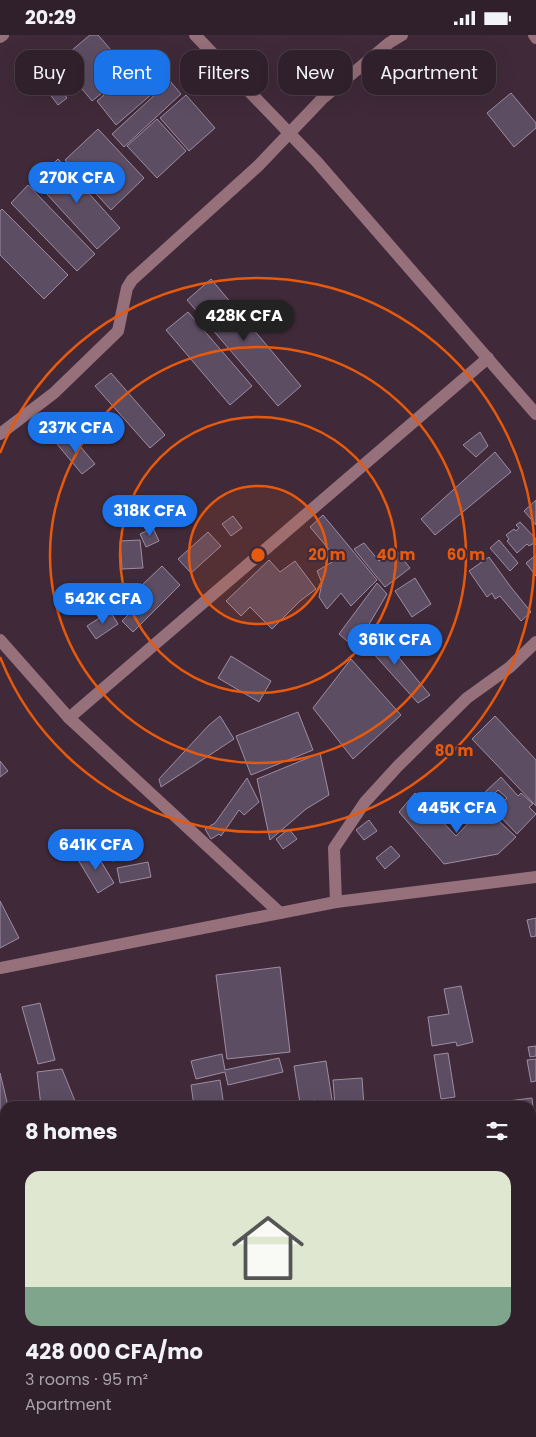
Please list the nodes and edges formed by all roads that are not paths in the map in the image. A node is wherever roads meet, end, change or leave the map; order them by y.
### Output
1 (195, 35) edge
2 (402, 35) edge
3 (289, 132) junction
4 (488, 358) junction
5 (536, 414) edge
6 (0, 434) edge
7 (0, 640) edge
8 (536, 642) edge
9 (69, 718) junction
10 (536, 877) edge
11 (336, 902) junction
12 (280, 913) junction
13 (0, 968) edge

1 - 3 street
2 - 3 street
3 - 4 street
3 - 6 street
4 - 5 street
4 - 9 street
7 - 9 street
8 - 11 street
9 - 12 street
10 - 11 street
11 - 12 street
12 - 13 street

